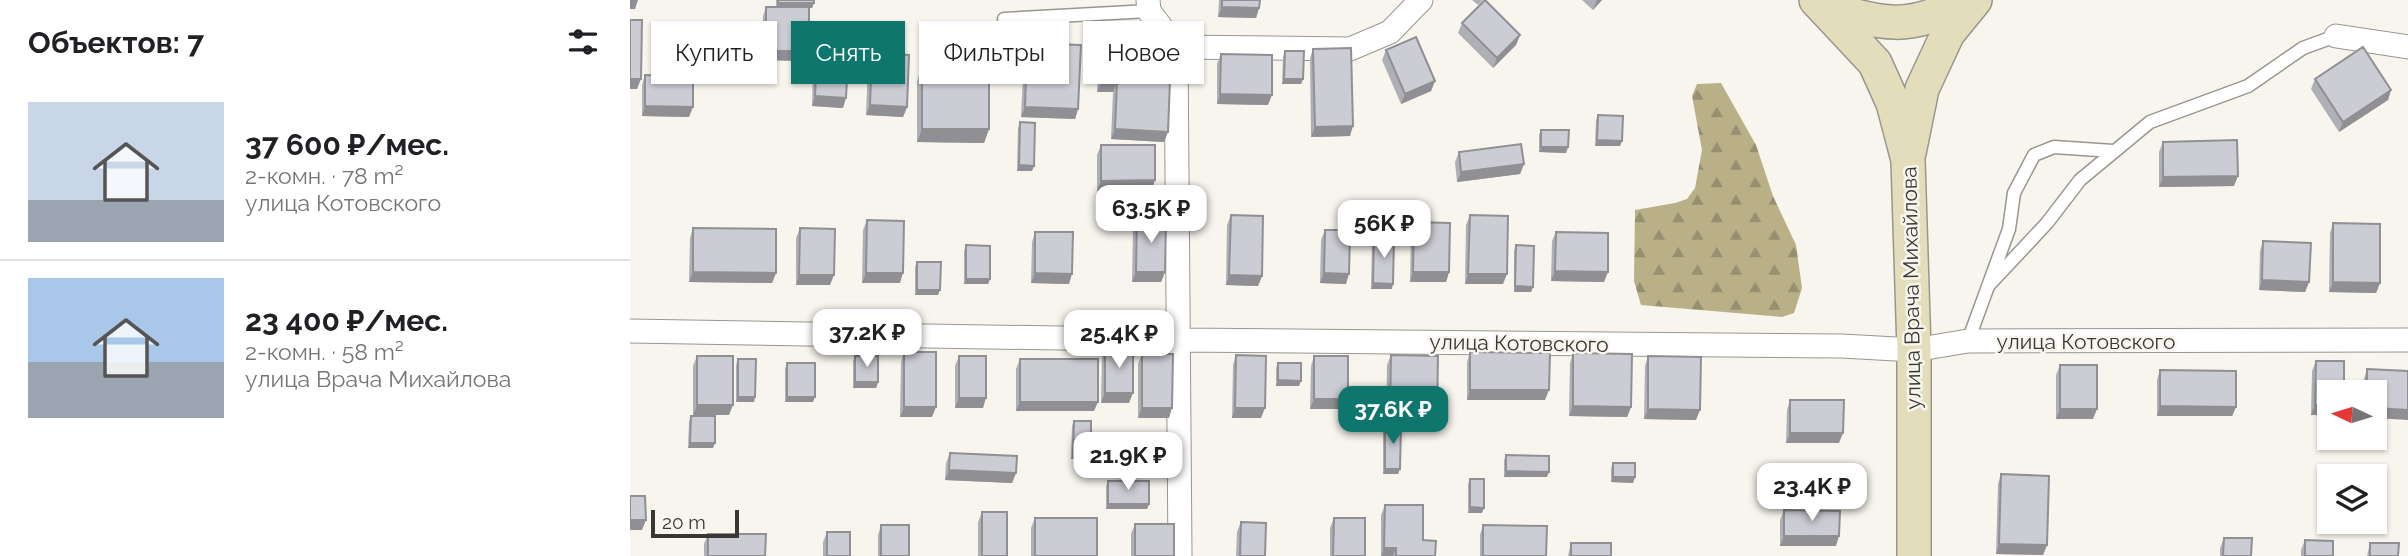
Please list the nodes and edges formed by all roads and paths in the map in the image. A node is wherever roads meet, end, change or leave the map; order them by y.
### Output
1 (1421, 0) edge
2 (1963, 0) edge
3 (1975, 0) edge
4 (1819, 3) edge
5 (1149, 6) edge
6 (1004, 19) dead end
7 (1159, 21) edge
8 (2336, 36) joint
9 (1204, 47) edge
10 (2408, 47) edge
11 (1176, 84) edge
12 (2113, 152) junction
13 (1908, 160) junction
14 (1989, 285) junction
15 (630, 331) edge
16 (1177, 340) junction
17 (2408, 340) edge
18 (1968, 341) junction
19 (1914, 350) junction
20 (1180, 556) edge
21 (1914, 556) edge

1 - 9 street
2 - 4 main road
3 - 13 main road
4 - 13 main road, улица Врача Михайлова
5 - 6 lane
5 - 7 street
8 - 10 street
8 - 12 lane
11 - 16 street
12 - 14 lane
12 - 14 lane
13 - 19 main road, улица Врача Михайлова
14 - 18 lane
15 - 16 street, улица Котовского
16 - 19 street, улица Котовского
16 - 20 street
17 - 18 street, улица Котовского
18 - 19 street, улица Котовского
19 - 21 main road, улица Врача Михайлова

